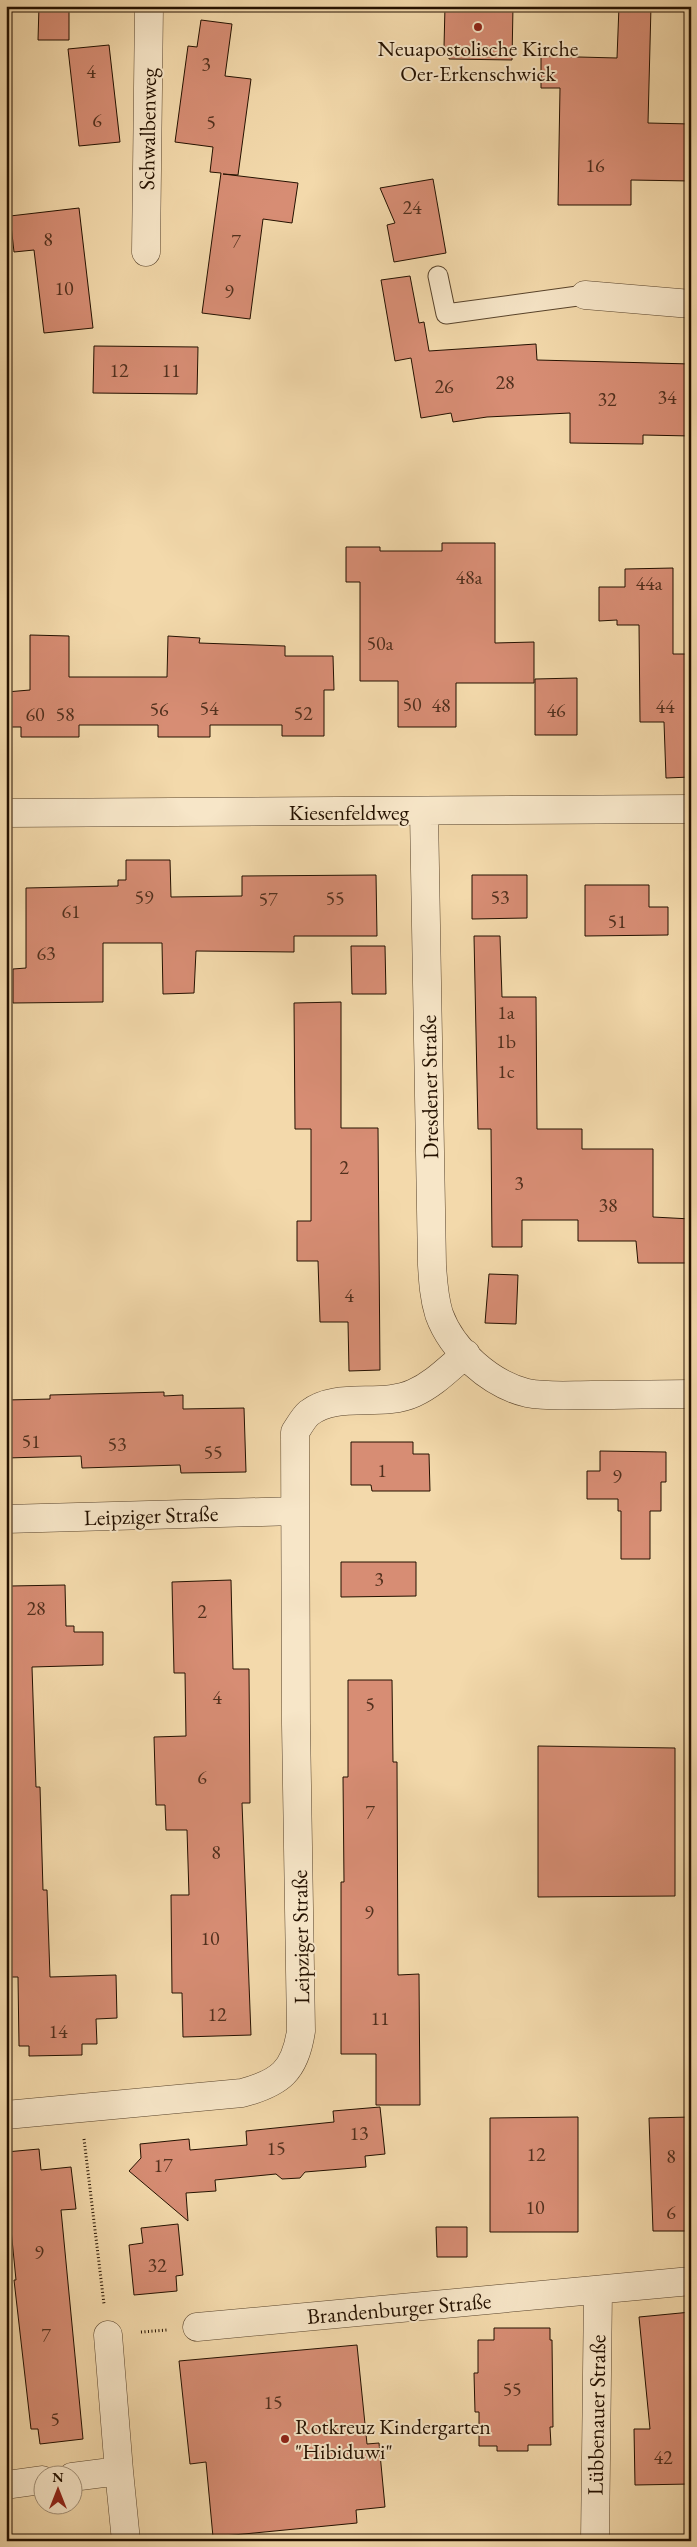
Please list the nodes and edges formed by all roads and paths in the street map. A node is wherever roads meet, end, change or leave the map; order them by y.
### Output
1 (148, 6) edge
2 (146, 252) dead end
3 (438, 276) dead end
4 (585, 295) joint
5 (691, 304) edge
6 (691, 809) edge
7 (424, 812) junction
8 (6, 813) edge
9 (466, 1354) junction
10 (691, 1394) edge
11 (295, 1511) junction
12 (6, 1519) edge
13 (81, 2109) junction
14 (6, 2115) edge
15 (691, 2281) edge
16 (598, 2290) junction
17 (197, 2327) joint
18 (108, 2335) junction
19 (119, 2471) junction
20 (82, 2476) edge
21 (32, 2481) edge
22 (6, 2485) edge
23 (126, 2541) edge
24 (595, 2541) edge

1 - 2 street, Schwalbenweg
3 - 4 lane
4 - 5 street
6 - 7 street, Kiesenfeldweg
7 - 8 street, Kiesenfeldweg
7 - 9 street, Dresdener Straße
9 - 10 street, Dresdener Straße
9 - 11 street, Leipziger Straße
11 - 12 street, Leipziger Straße
11 - 13 street, Leipziger Straße
13 - 14 street, Leipziger Straße
13 - 18 path
15 - 16 street, Brandenburger Straße
16 - 17 street, Brandenburger Straße
16 - 24 street, Lübbenauer Straße
17 - 18 path
18 - 19 street
19 - 20 street
19 - 23 street
21 - 22 street

